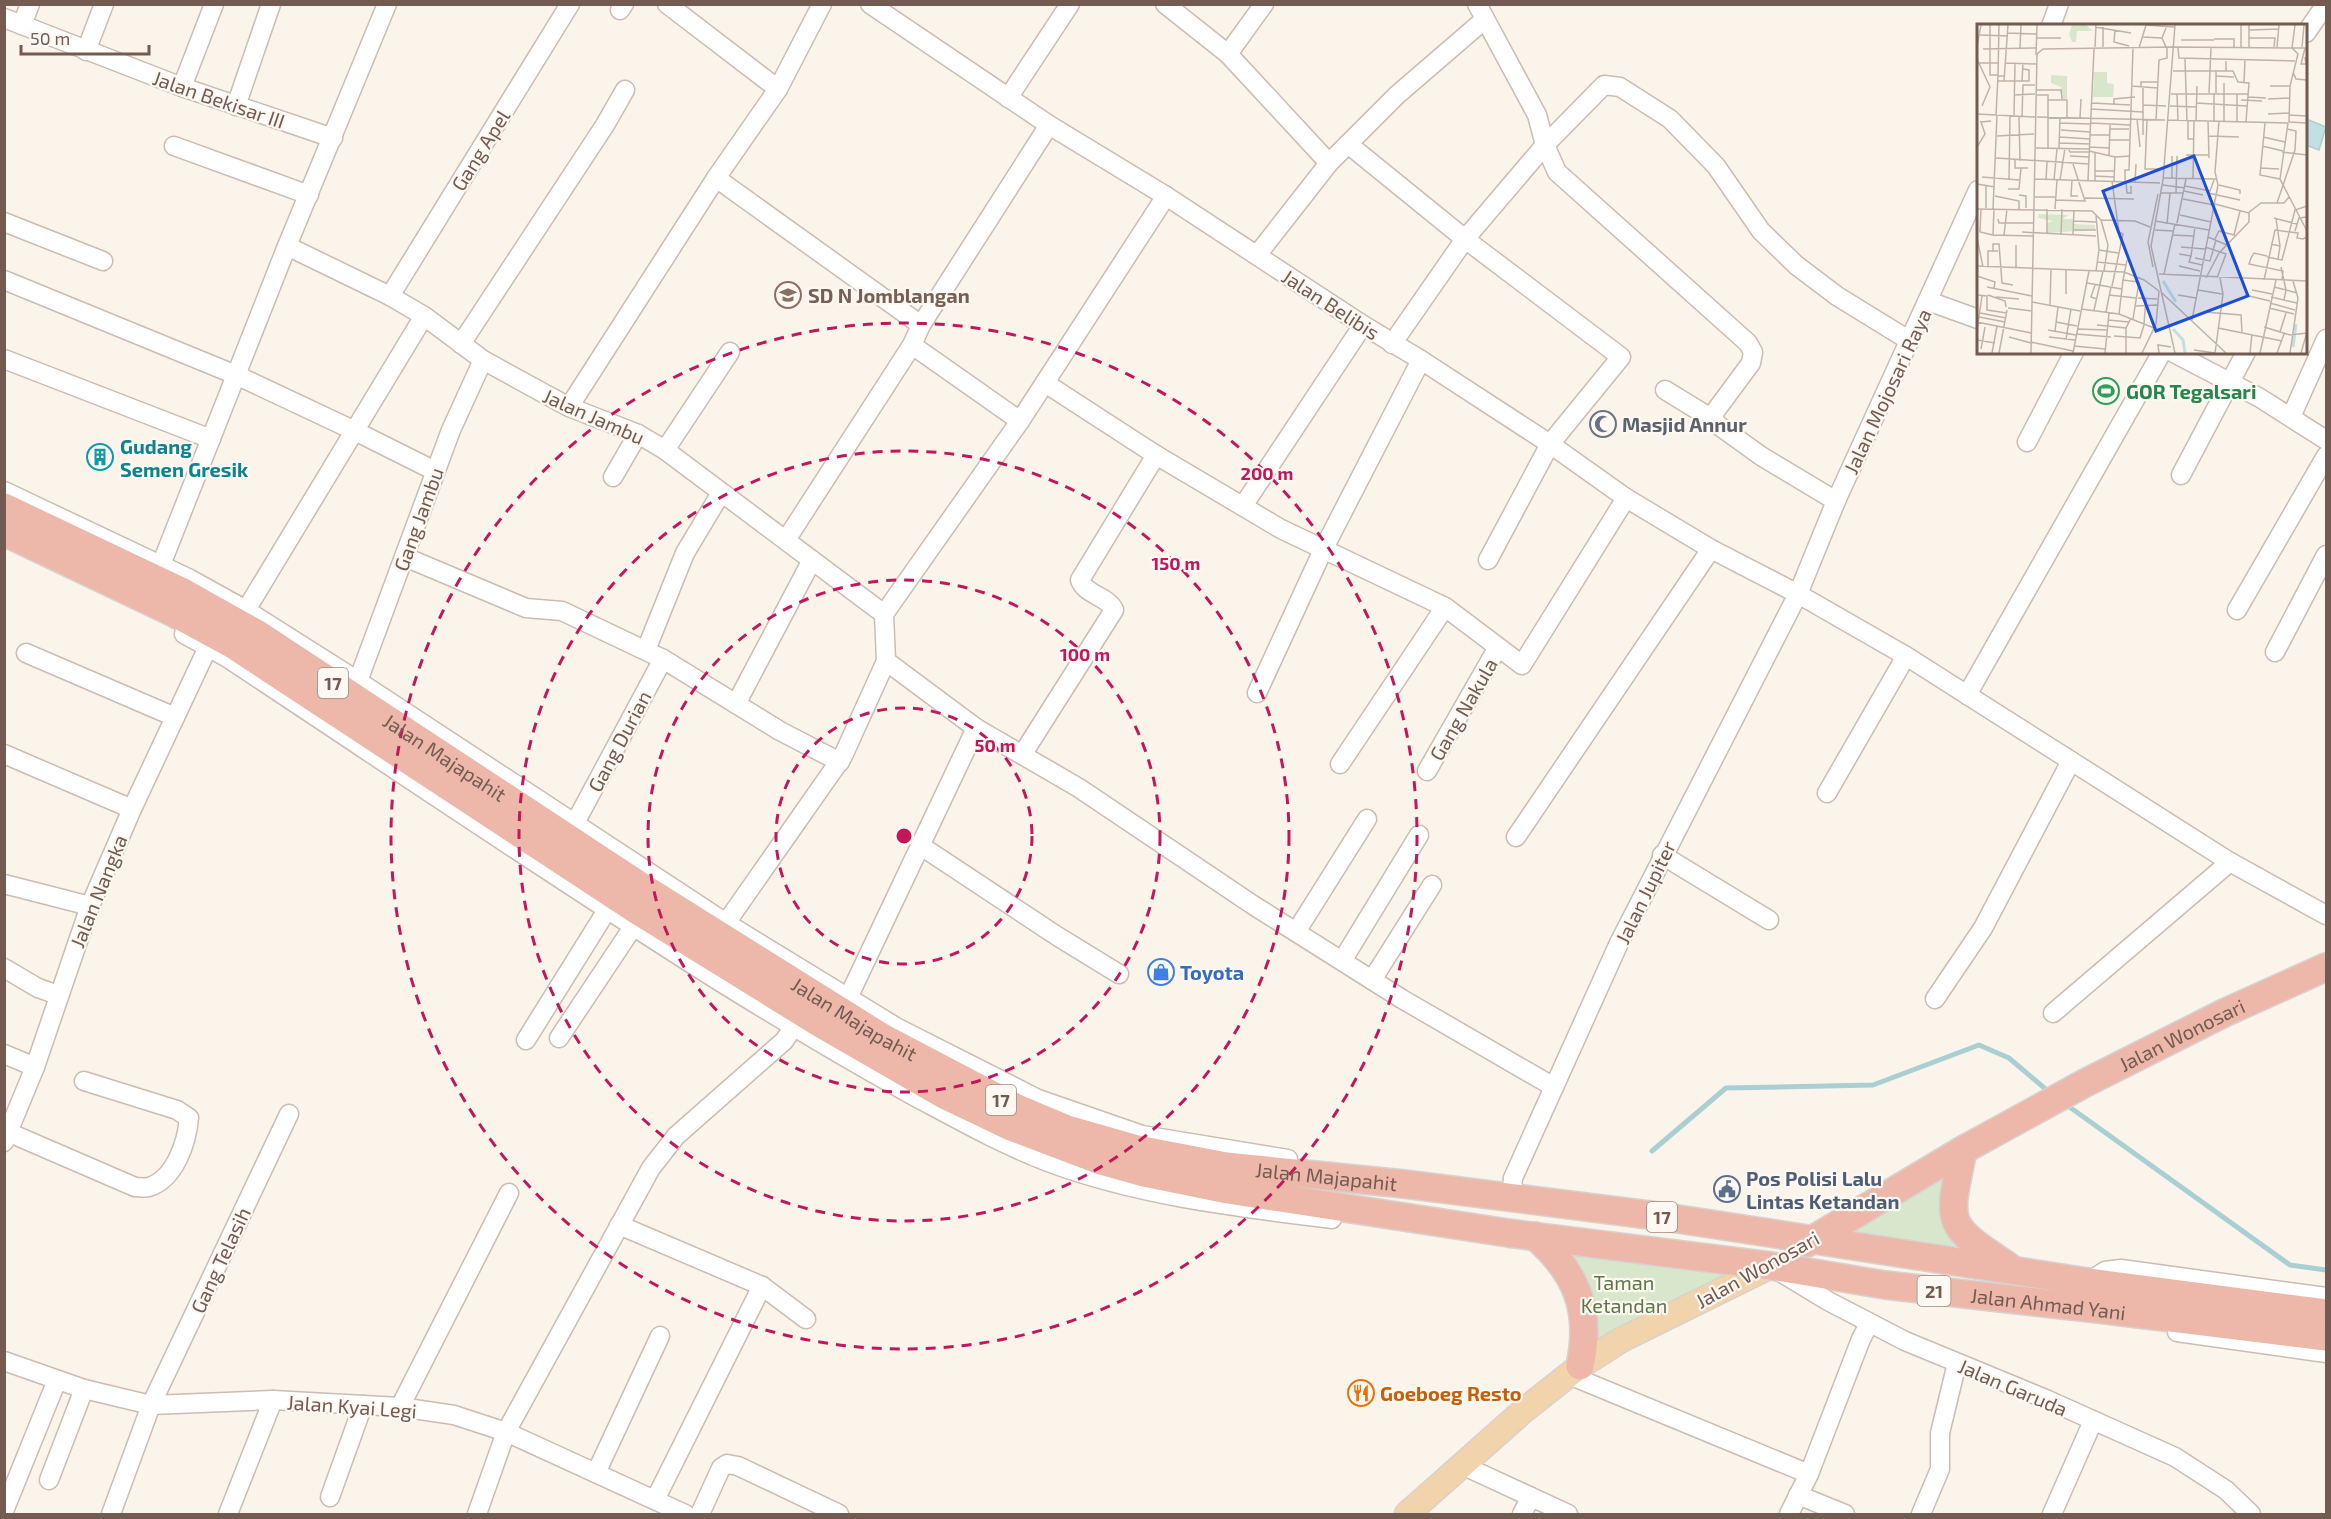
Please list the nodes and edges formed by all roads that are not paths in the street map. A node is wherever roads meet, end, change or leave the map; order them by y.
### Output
1 (30, 4) edge
2 (104, 4) edge
3 (214, 4) edge
4 (271, 4) edge
5 (387, 4) edge
6 (570, 4) edge
7 (667, 4) edge
8 (822, 4) edge
9 (870, 4) edge
10 (1070, 4) edge
11 (1165, 4) edge
12 (1264, 4) edge
13 (2060, 4) edge
14 (2326, 4) edge
15 (1480, 12) edge
16 (4, 18) edge
17 (2052, 24) edge
18 (22, 25) junction
19 (2307, 32) edge
20 (86, 51) junction
21 (1228, 54) junction
22 (182, 87) junction
23 (778, 89) junction
24 (625, 90) dead end
25 (1008, 98) junction
26 (236, 106) junction
27 (1049, 125) junction
28 (333, 138) junction
29 (1348, 144) junction
30 (1545, 145) junction
31 (174, 146) dead end
32 (1329, 163) junction
33 (716, 178) junction
34 (1977, 192) edge
35 (309, 195) junction
36 (1166, 196) junction
37 (4, 222) edge
38 (1465, 239) junction
39 (287, 246) junction
40 (1257, 255) junction
41 (103, 261) dead end
42 (4, 280) edge
43 (390, 296) junction
44 (1928, 301) junction
45 (424, 316) junction
46 (1977, 320) edge
47 (921, 325) junction
48 (1363, 325) junction
49 (2326, 339) edge
50 (1910, 341) junction
51 (461, 344) junction
52 (1392, 344) junction
53 (912, 345) junction
54 (730, 352) dead end
55 (2073, 354) edge
56 (2161, 354) edge
57 (2176, 354) edge
58 (2245, 354) edge
59 (4, 359) edge
60 (483, 360) junction
61 (1421, 360) junction
62 (236, 375) junction
63 (1045, 382) junction
64 (2229, 382) junction
65 (1665, 390) dead end
66 (569, 407) junction
67 (2290, 417) junction
68 (1714, 420) junction
69 (1020, 421) junction
70 (355, 431) junction
71 (638, 434) junction
72 (211, 439) junction
73 (2326, 440) edge
74 (2027, 442) dead end
75 (1550, 444) junction
76 (665, 450) junction
77 (1156, 455) junction
78 (2326, 456) edge
79 (435, 471) junction
80 (2181, 475) dead end
81 (613, 477) dead end
82 (4, 490) edge
83 (721, 493) junction
84 (1626, 498) junction
85 (1836, 501) junction
86 (1243, 506) junction
87 (4, 507) edge
88 (4, 532) edge
89 (786, 540) junction
90 (4, 547) edge
91 (1711, 549) junction
92 (1323, 550) junction
93 (2326, 555) edge
94 (405, 557) junction
95 (812, 560) junction
96 (1488, 560) dead end
97 (161, 565) junction
98 (1798, 594) junction
99 (1444, 607) junction
100 (246, 610) junction
101 (2237, 610) dead end
102 (884, 614) junction
103 (208, 647) junction
104 (1498, 647) junction
105 (646, 650) junction
106 (2275, 652) dead end
107 (26, 653) dead end
108 (1906, 656) junction
109 (663, 659) junction
110 (886, 661) junction
111 (358, 681) junction
112 (1257, 693) dead end
113 (1967, 695) junction
114 (736, 704) junction
115 (175, 717) junction
116 (976, 728) junction
117 (384, 752) junction
118 (4, 754) edge
119 (1022, 755) junction
120 (2071, 761) junction
121 (840, 762) junction
122 (1340, 764) dead end
123 (1427, 771) dead end
124 (1827, 793) dead end
125 (132, 809) junction
126 (1366, 819) dead end
127 (575, 822) junction
128 (1419, 835) dead end
129 (1516, 837) dead end
130 (921, 846) junction
131 (1662, 855) junction
132 (2230, 862) junction
133 (4, 884) edge
134 (1432, 885) dead end
135 (90, 906) junction
136 (629, 908) junction
137 (2326, 915) edge
138 (1769, 920) dead end
139 (726, 922) junction
140 (1296, 932) junction
141 (1342, 961) junction
142 (2326, 967) edge
143 (4, 968) edge
144 (1119, 974) dead end
145 (1372, 980) junction
146 (58, 995) junction
147 (848, 998) junction
148 (1935, 999) dead end
149 (2054, 1013) dead end
150 (793, 1028) junction
151 (559, 1038) dead end
152 (526, 1040) dead end
153 (4, 1054) edge
154 (35, 1067) junction
155 (84, 1081) dead end
156 (1554, 1087) junction
157 (289, 1114) dead end
158 (7, 1138) edge
159 (1963, 1150) junction
160 (1404, 1184) junction
161 (509, 1193) dead end
162 (1511, 1198) junction
163 (1390, 1215) junction
164 (619, 1225) junction
165 (1535, 1236) junction
166 (1814, 1239) junction
167 (1771, 1266) junction
168 (2017, 1271) junction
169 (2088, 1282) junction
170 (762, 1286) junction
171 (2326, 1297) edge
172 (2098, 1309) junction
173 (2326, 1313) edge
174 (806, 1319) dead end
175 (1869, 1324) junction
176 (660, 1336) dead end
177 (2326, 1337) edge
178 (2326, 1353) edge
179 (4, 1361) edge
180 (1957, 1363) junction
181 (1574, 1370) junction
182 (57, 1380) junction
183 (84, 1389) junction
184 (273, 1400) junction
185 (151, 1405) junction
186 (363, 1405) junction
187 (400, 1407) junction
188 (2093, 1421) junction
189 (506, 1432) junction
190 (1462, 1464) junction
191 (596, 1473) junction
192 (1809, 1474) junction
193 (49, 1480) dead end
194 (1798, 1495) junction
195 (330, 1497) dead end
196 (1531, 1497) junction
197 (655, 1500) junction
198 (4, 1511) edge
199 (111, 1515) edge
200 (228, 1515) edge
201 (477, 1515) edge
202 (685, 1515) edge
203 (700, 1515) edge
204 (838, 1515) edge
205 (1407, 1515) edge
206 (1522, 1515) edge
207 (1568, 1515) edge
208 (1789, 1515) edge
209 (1845, 1515) edge
210 (1921, 1515) edge
211 (2052, 1515) edge
212 (2251, 1515) edge

1 - 18 street
2 - 20 street
3 - 22 street
4 - 26 street
5 - 28 street
6 - 43 street, Gang Apel
7 - 23 street
8 - 23 street
9 - 25 street, Jalan Belibis
10 - 25 street
11 - 21 street
12 - 21 street
13 - 17 street
14 - 19 street
15 - 29 street
15 - 30 street
16 - 18 street, Jalan Bekisar III
18 - 20 street, Jalan Bekisar III
20 - 22 street, Jalan Bekisar III
21 - 32 street
22 - 26 street, Jalan Bekisar III
23 - 33 street
24 - 51 street
25 - 27 street, Jalan Belibis
26 - 28 street, Jalan Bekisar III
27 - 36 street, Jalan Belibis
27 - 47 street
28 - 35 street
29 - 32 street
29 - 38 street
30 - 38 street
30 - 50 street
30 - 68 street
31 - 35 street
32 - 40 street
33 - 47 street
33 - 66 street
34 - 44 street, Jalan Mojosari Raya
35 - 39 street
36 - 40 street, Jalan Belibis
36 - 63 street
37 - 41 street
38 - 52 street
38 - 75 street
39 - 43 street, Jalan Jambu
39 - 62 street
40 - 48 street, Jalan Belibis
42 - 62 street
43 - 45 street, Jalan Jambu
44 - 46 street
44 - 50 street, Jalan Mojosari Raya
45 - 51 street, Jalan Jambu
45 - 70 street
47 - 53 street
48 - 52 street, Jalan Belibis
48 - 86 street
49 - 67 street
50 - 85 street, Jalan Mojosari Raya
51 - 60 street, Jalan Jambu
52 - 61 street, Jalan Belibis
53 - 69 street
53 - 89 street
54 - 76 street
55 - 74 street
56 - 113 street
57 - 64 street
58 - 64 street
59 - 72 street
60 - 66 street, Jalan Jambu
60 - 79 street, Gang Jambu
61 - 75 street, Jalan Belibis
61 - 92 street
62 - 70 street
62 - 72 street
63 - 69 street
63 - 77 street
64 - 67 street
64 - 80 street
65 - 68 street
66 - 71 street, Jalan Jambu
67 - 73 street
68 - 85 street
69 - 102 street
70 - 79 street
70 - 100 street
71 - 76 street, Jalan Jambu
71 - 81 street
72 - 97 street
75 - 84 street, Jalan Belibis
75 - 96 street
76 - 83 street, Jalan Jambu
77 - 86 street
77 - 119 street
78 - 101 street
79 - 94 street, Gang Jambu
82 - 97 street
83 - 89 street, Jalan Jambu
83 - 105 street
84 - 91 street, Jalan Belibis
84 - 104 street
85 - 98 street, Jalan Mojosari Raya
86 - 92 street
87 - 136 highway, Jalan Majapahit / 17
88 - 117 highway, Jalan Majapahit / 17
89 - 95 street, Jalan Jambu
90 - 103 street
91 - 98 street, Jalan Belibis
91 - 129 street
92 - 99 street
92 - 112 street
93 - 106 street
94 - 105 street
94 - 111 street, Gang Jambu
95 - 102 street, Jalan Jambu
95 - 114 street
97 - 100 street
98 - 108 street, Jalan Belibis
98 - 131 street, Jalan Jupiter
99 - 104 street
99 - 122 street
100 - 111 street
102 - 110 street
103 - 115 street, Jalan Nangka
103 - 117 street
104 - 123 street, Gang Nakula
105 - 109 street
107 - 115 street
108 - 113 street, Jalan Belibis
108 - 124 street
109 - 114 street
109 - 127 street, Gang Durian
110 - 116 street
110 - 121 street
111 - 127 street
113 - 120 street, Jalan Belibis
114 - 121 street
115 - 125 street, Jalan Nangka
116 - 119 street
116 - 130 street
117 - 136 highway, Jalan Majapahit / 17
118 - 125 street
119 - 140 street
120 - 132 street, Jalan Belibis
120 - 148 street
121 - 139 street
125 - 135 street, Jalan Nangka
126 - 140 street
127 - 139 street
128 - 141 street
130 - 144 street
130 - 147 street
131 - 138 street
131 - 156 street, Jalan Jupiter
132 - 137 street, Jalan Belibis
132 - 149 street
133 - 135 street
134 - 145 street
135 - 146 street, Jalan Nangka
136 - 150 street
136 - 151 street
136 - 152 street
136 - 160 highway, Jalan Majapahit / 17
136 - 163 highway, Jalan Majapahit / 17
139 - 147 street
140 - 141 street
141 - 145 street
142 - 159 highway, Jalan Wonosari
143 - 146 street
145 - 156 street
146 - 154 street, Jalan Nangka
147 - 160 street
150 - 163 street
150 - 164 street
153 - 154 street
154 - 158 street, Jalan Nangka
155 - 158 street
156 - 162 street, Jalan Jupiter
157 - 185 street, Gang Telasih
159 - 166 highway, Jalan Wonosari
159 - 168 highway, 21
160 - 162 highway, Jalan Majapahit / 17
161 - 187 street
162 - 166 highway, Jalan Majapahit / 17
163 - 165 highway, Jalan Majapahit / 17
164 - 170 street
164 - 189 street
165 - 167 highway, Jalan Majapahit / 17
165 - 181 highway
166 - 167 highway, Jalan Wonosari
166 - 168 highway, Jalan Ahmad Yani / 21
167 - 172 highway, Jalan Ahmad Yani / 21
167 - 175 street, Jalan Garuda
167 - 181 main road, Jalan Wonosari
168 - 169 highway, Jalan Ahmad Yani / 21
169 - 171 street
169 - 173 highway, Jalan Ahmad Yani / 21
170 - 174 street
170 - 197 street
172 - 177 highway, Jalan Ahmad Yani / 21
172 - 178 street
175 - 180 street, Jalan Garuda
175 - 192 street
176 - 191 street
179 - 182 street, Jalan Kyai Legi
180 - 188 street, Jalan Garuda
180 - 210 street
181 - 190 main road, Jalan Wonosari
181 - 192 street
182 - 183 street, Jalan Kyai Legi
182 - 198 street
183 - 185 street, Jalan Kyai Legi
183 - 193 street
184 - 185 street, Jalan Kyai Legi
184 - 186 street, Jalan Kyai Legi
184 - 200 street
185 - 199 street, Gang Telasih
186 - 187 street, Jalan Kyai Legi
186 - 195 street
187 - 189 street, Jalan Kyai Legi
188 - 211 street
188 - 212 street, Jalan Garuda
189 - 191 street, Jalan Kyai Legi
189 - 201 street
190 - 196 street
190 - 205 main road, Jalan Wonosari
191 - 197 street, Jalan Kyai Legi
192 - 194 street
194 - 208 street
194 - 209 street
196 - 206 street
196 - 207 street
197 - 202 street, Jalan Kyai Legi
203 - 204 street

